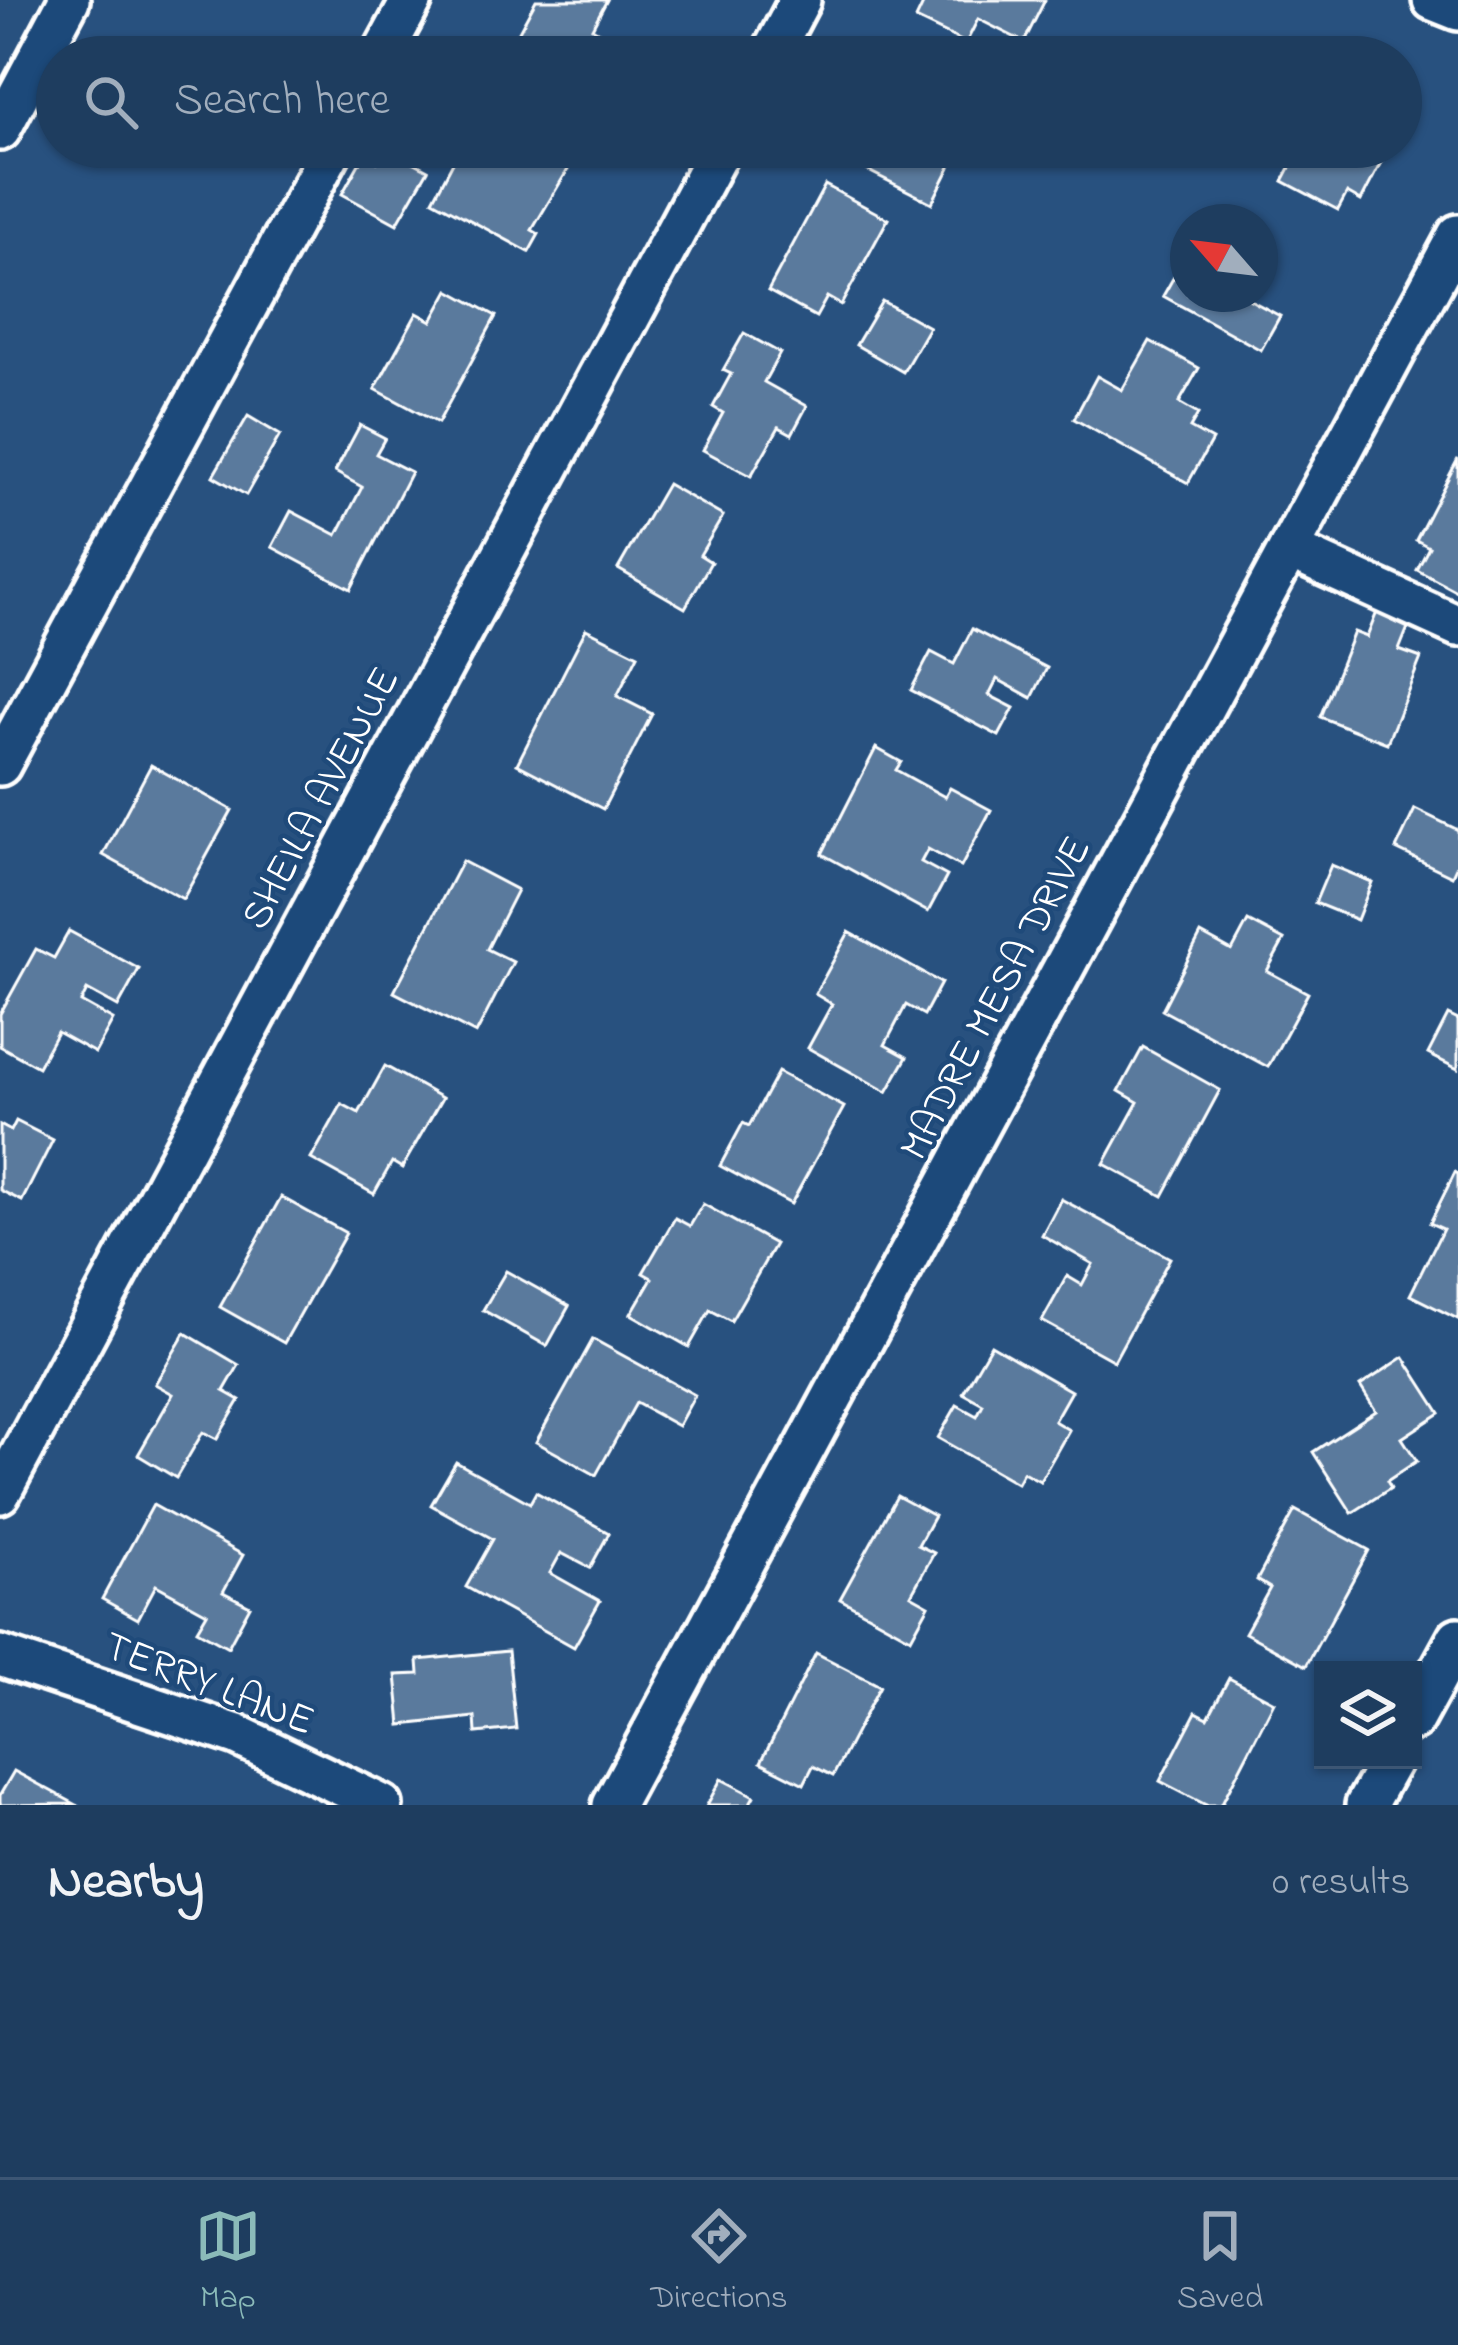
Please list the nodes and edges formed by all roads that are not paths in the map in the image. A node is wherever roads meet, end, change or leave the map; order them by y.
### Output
1 (68, 0) edge
2 (412, 0) edge
3 (800, 0) edge
4 (1433, 0) edge
5 (1458, 10) edge
6 (49, 36) edge
7 (392, 36) edge
8 (781, 36) edge
9 (36, 61) edge
10 (0, 130) edge
11 (322, 168) edge
12 (710, 168) edge
13 (1458, 235) edge
14 (1289, 549) junction
15 (1458, 626) edge
16 (0, 765) edge
17 (0, 1493) edge
18 (1458, 1638) edge
19 (0, 1655) edge
20 (1422, 1704) edge
21 (1386, 1769) edge
22 (382, 1805) edge
23 (613, 1805) edge
24 (1366, 1805) edge

1 - 6 street
2 - 7 street
3 - 8 street
4 - 5 street
9 - 10 street
11 - 16 street
12 - 17 street, SHEILA AVENUE
13 - 14 street, MADRE MESA DRIVE
14 - 15 street
14 - 23 street, MADRE MESA DRIVE
18 - 20 street
19 - 22 street, TERRY LANE
21 - 24 street

